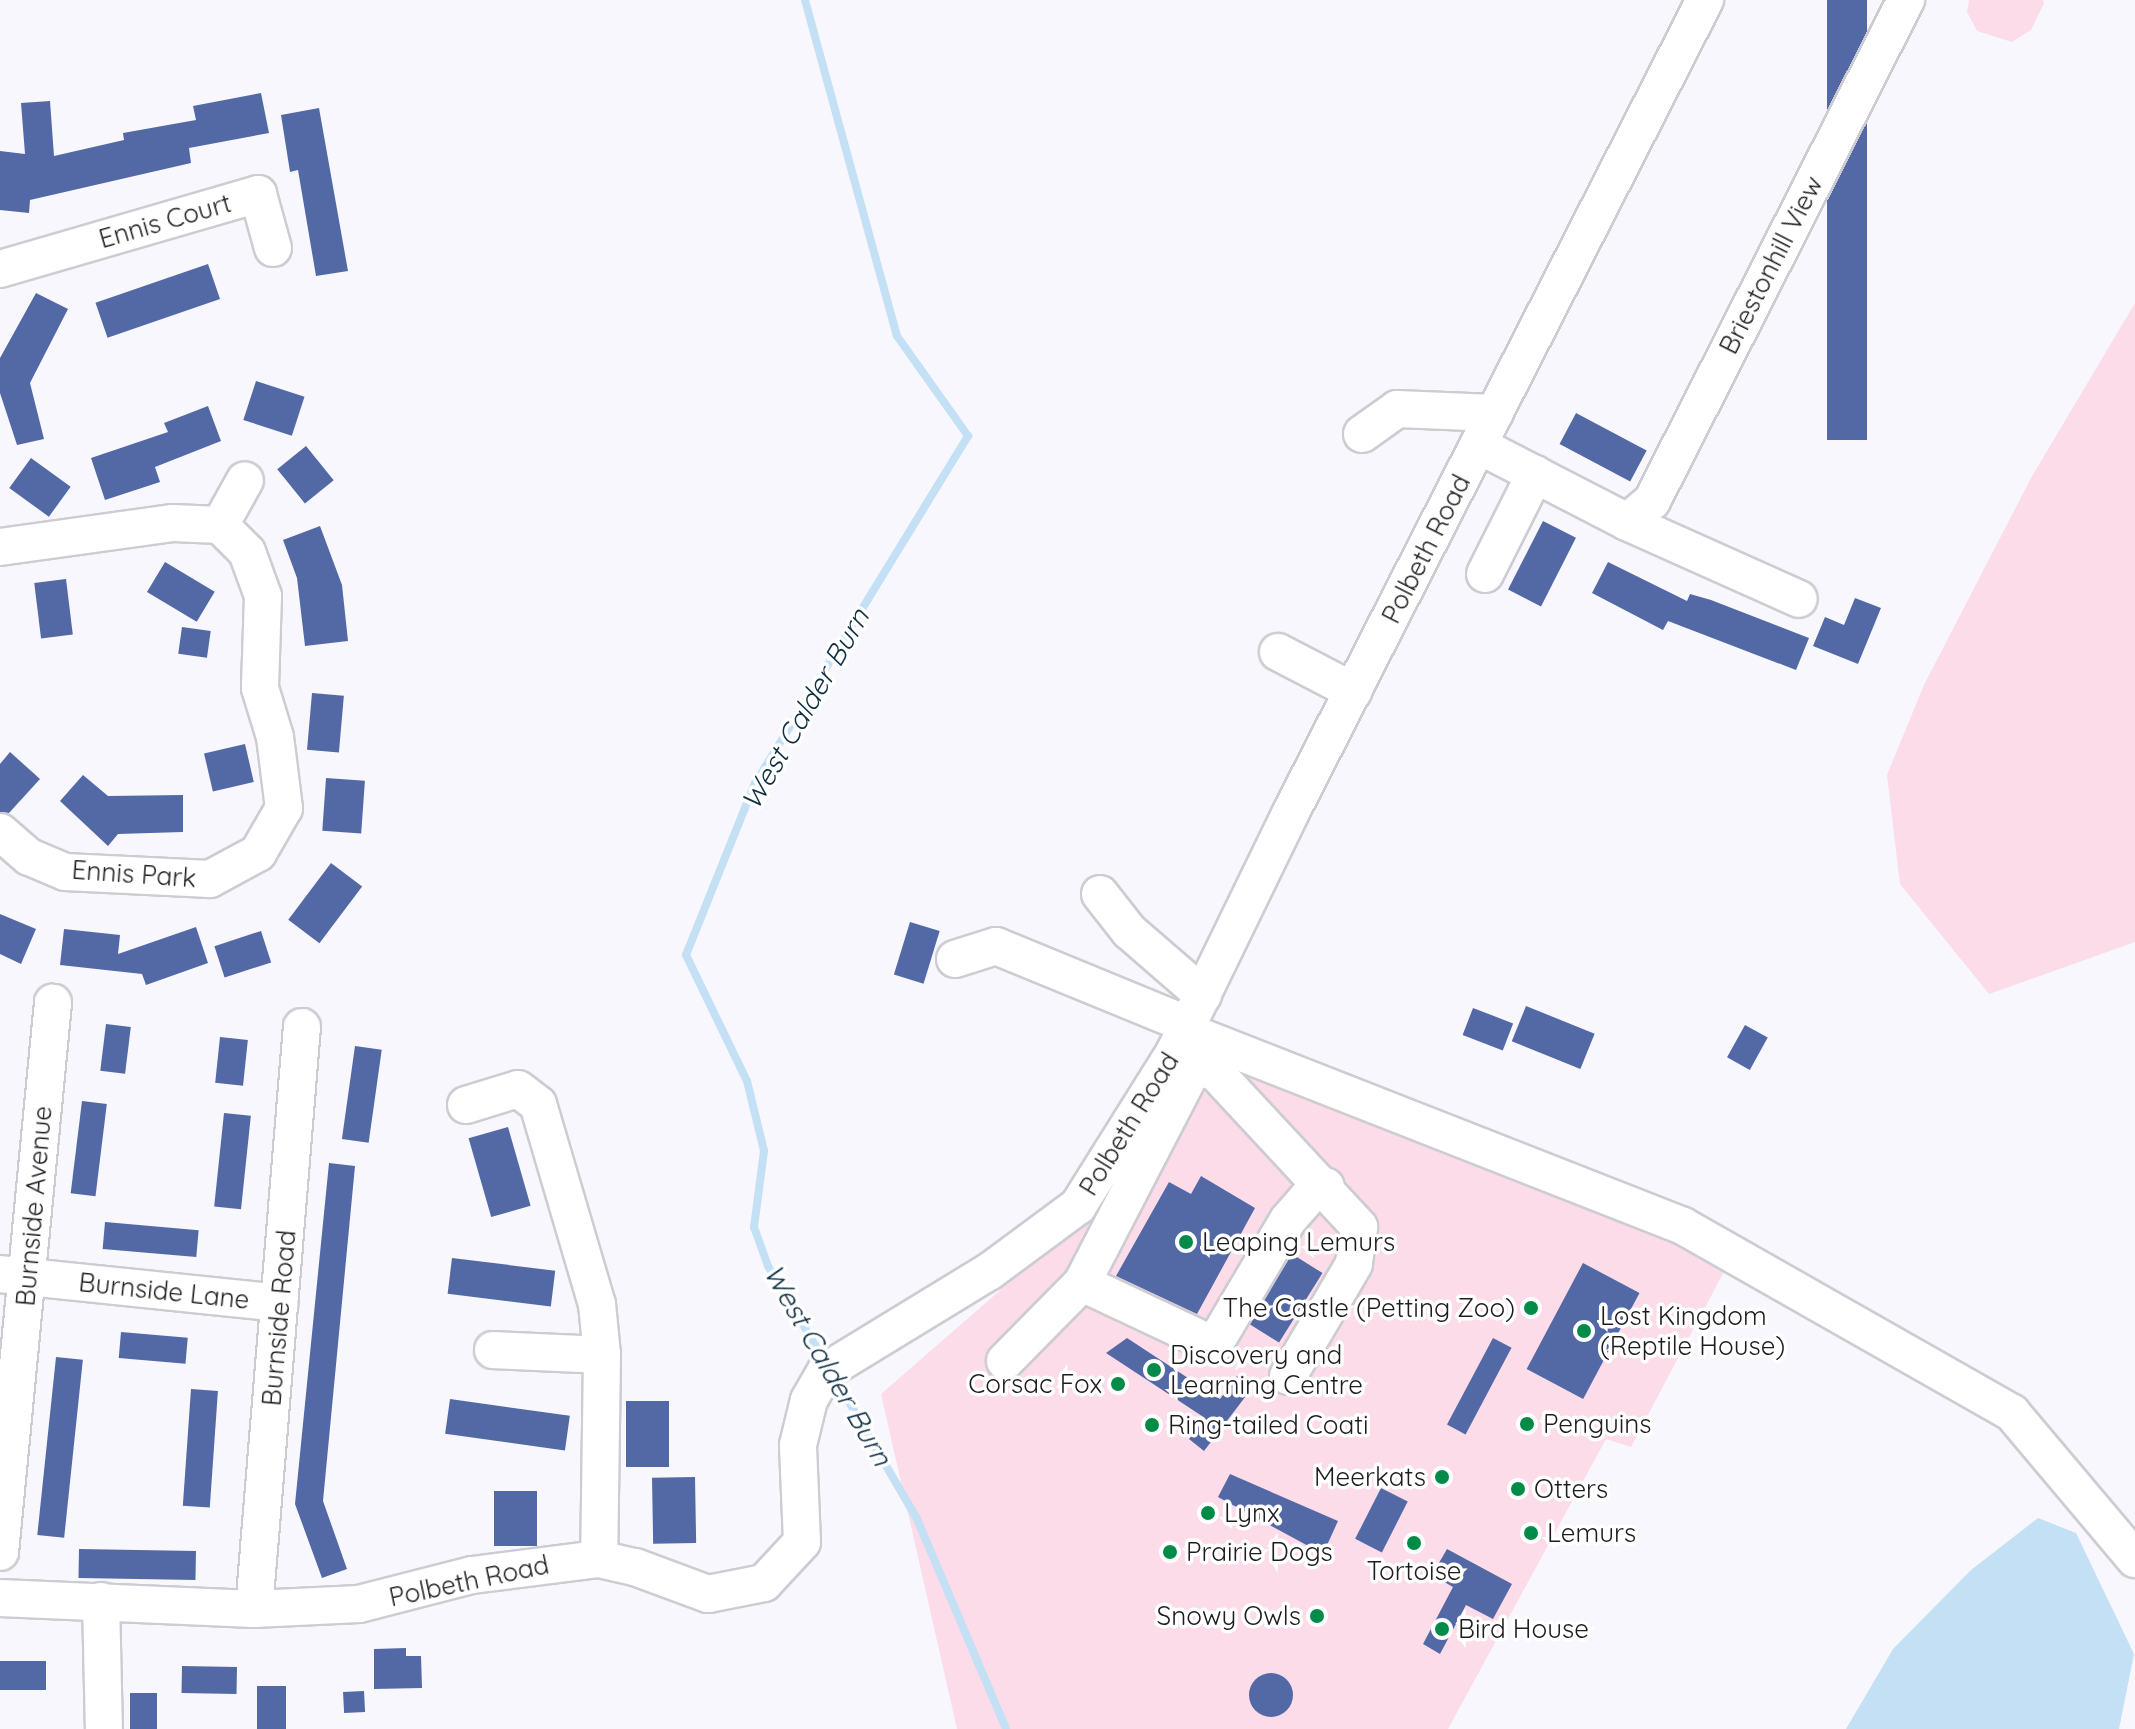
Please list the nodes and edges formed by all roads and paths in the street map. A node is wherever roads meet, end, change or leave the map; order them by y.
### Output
1 (1705, 0) edge
2 (1906, 0) edge
3 (273, 248) dead end
4 (0, 269) edge
5 (1495, 413) junction
6 (1362, 434) dead end
7 (1478, 445) junction
8 (1535, 474) junction
9 (245, 480) dead end
10 (1627, 522) junction
11 (220, 525) junction
12 (0, 547) edge
13 (1485, 574) dead end
14 (1799, 599) dead end
15 (1278, 652) dead end
16 (1353, 691) junction
17 (0, 832) edge
18 (1100, 894) dead end
19 (955, 959) dead end
20 (53, 1003) dead end
21 (302, 1027) dead end
22 (1190, 1033) junction
23 (466, 1105) dead end
24 (1326, 1186) junction
25 (13, 1275) edge
26 (1082, 1283) junction
27 (280, 1303) junction
28 (493, 1350) dead end
29 (602, 1355) junction
30 (1005, 1361) dead end
31 (1288, 1376) dead end
32 (0, 1552) edge
33 (599, 1559) junction
34 (2135, 1559) edge
35 (0, 1598) edge
36 (101, 1601) junction
37 (254, 1609) junction
38 (104, 1729) edge

1 - 5 street, Polbeth Road
2 - 10 street, Briestonhill View
3 - 4 street, Ennis Court
5 - 6 street
5 - 7 street, Polbeth Road
7 - 8 street
7 - 16 street, Polbeth Road
8 - 10 street
8 - 13 street
9 - 11 street
10 - 14 street
11 - 12 street
11 - 17 street, Ennis Park
15 - 16 street
16 - 22 street, Polbeth Road
18 - 22 street
19 - 22 street
20 - 25 street, Burnside Avenue
21 - 27 street, Burnside Road
22 - 24 street
22 - 26 street
22 - 33 street, Polbeth Road
22 - 34 street
23 - 29 street
24 - 26 street
24 - 31 street
25 - 27 street, Burnside Lane
25 - 32 street, Burnside Avenue
26 - 30 street
27 - 37 street, Burnside Road
28 - 29 street
29 - 33 street
33 - 37 street, Polbeth Road
35 - 36 street, Polbeth Road
36 - 37 street, Polbeth Road
36 - 38 street

